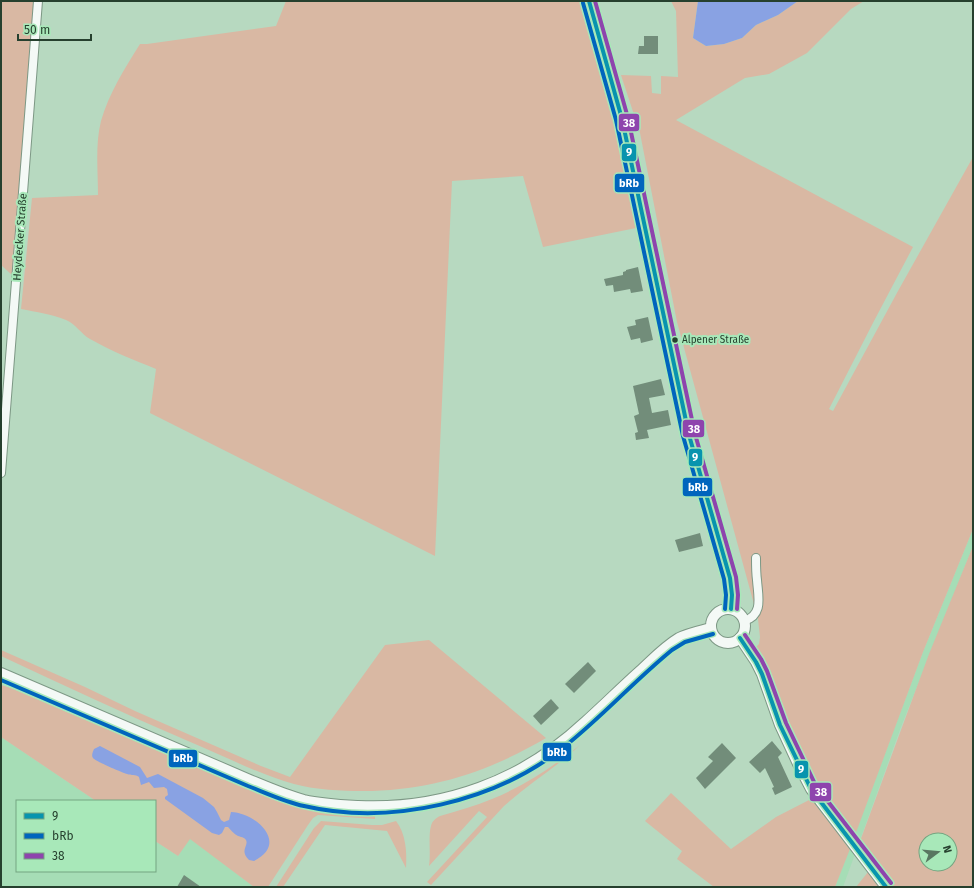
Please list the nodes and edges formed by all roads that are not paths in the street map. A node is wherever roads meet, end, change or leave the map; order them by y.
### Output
1 (38, 1) edge
2 (589, 1) edge
3 (1, 473) edge
4 (756, 558) dead end
5 (731, 609) junction
6 (744, 621) junction
7 (711, 628) junction
8 (740, 638) junction
9 (1, 673) edge
10 (886, 887) edge

1 - 3 street, Heydecker Straße
2 - 5 street
4 - 6 street
5 - 6 street
5 - 7 street
6 - 8 street
7 - 8 street
7 - 9 street
8 - 10 street

